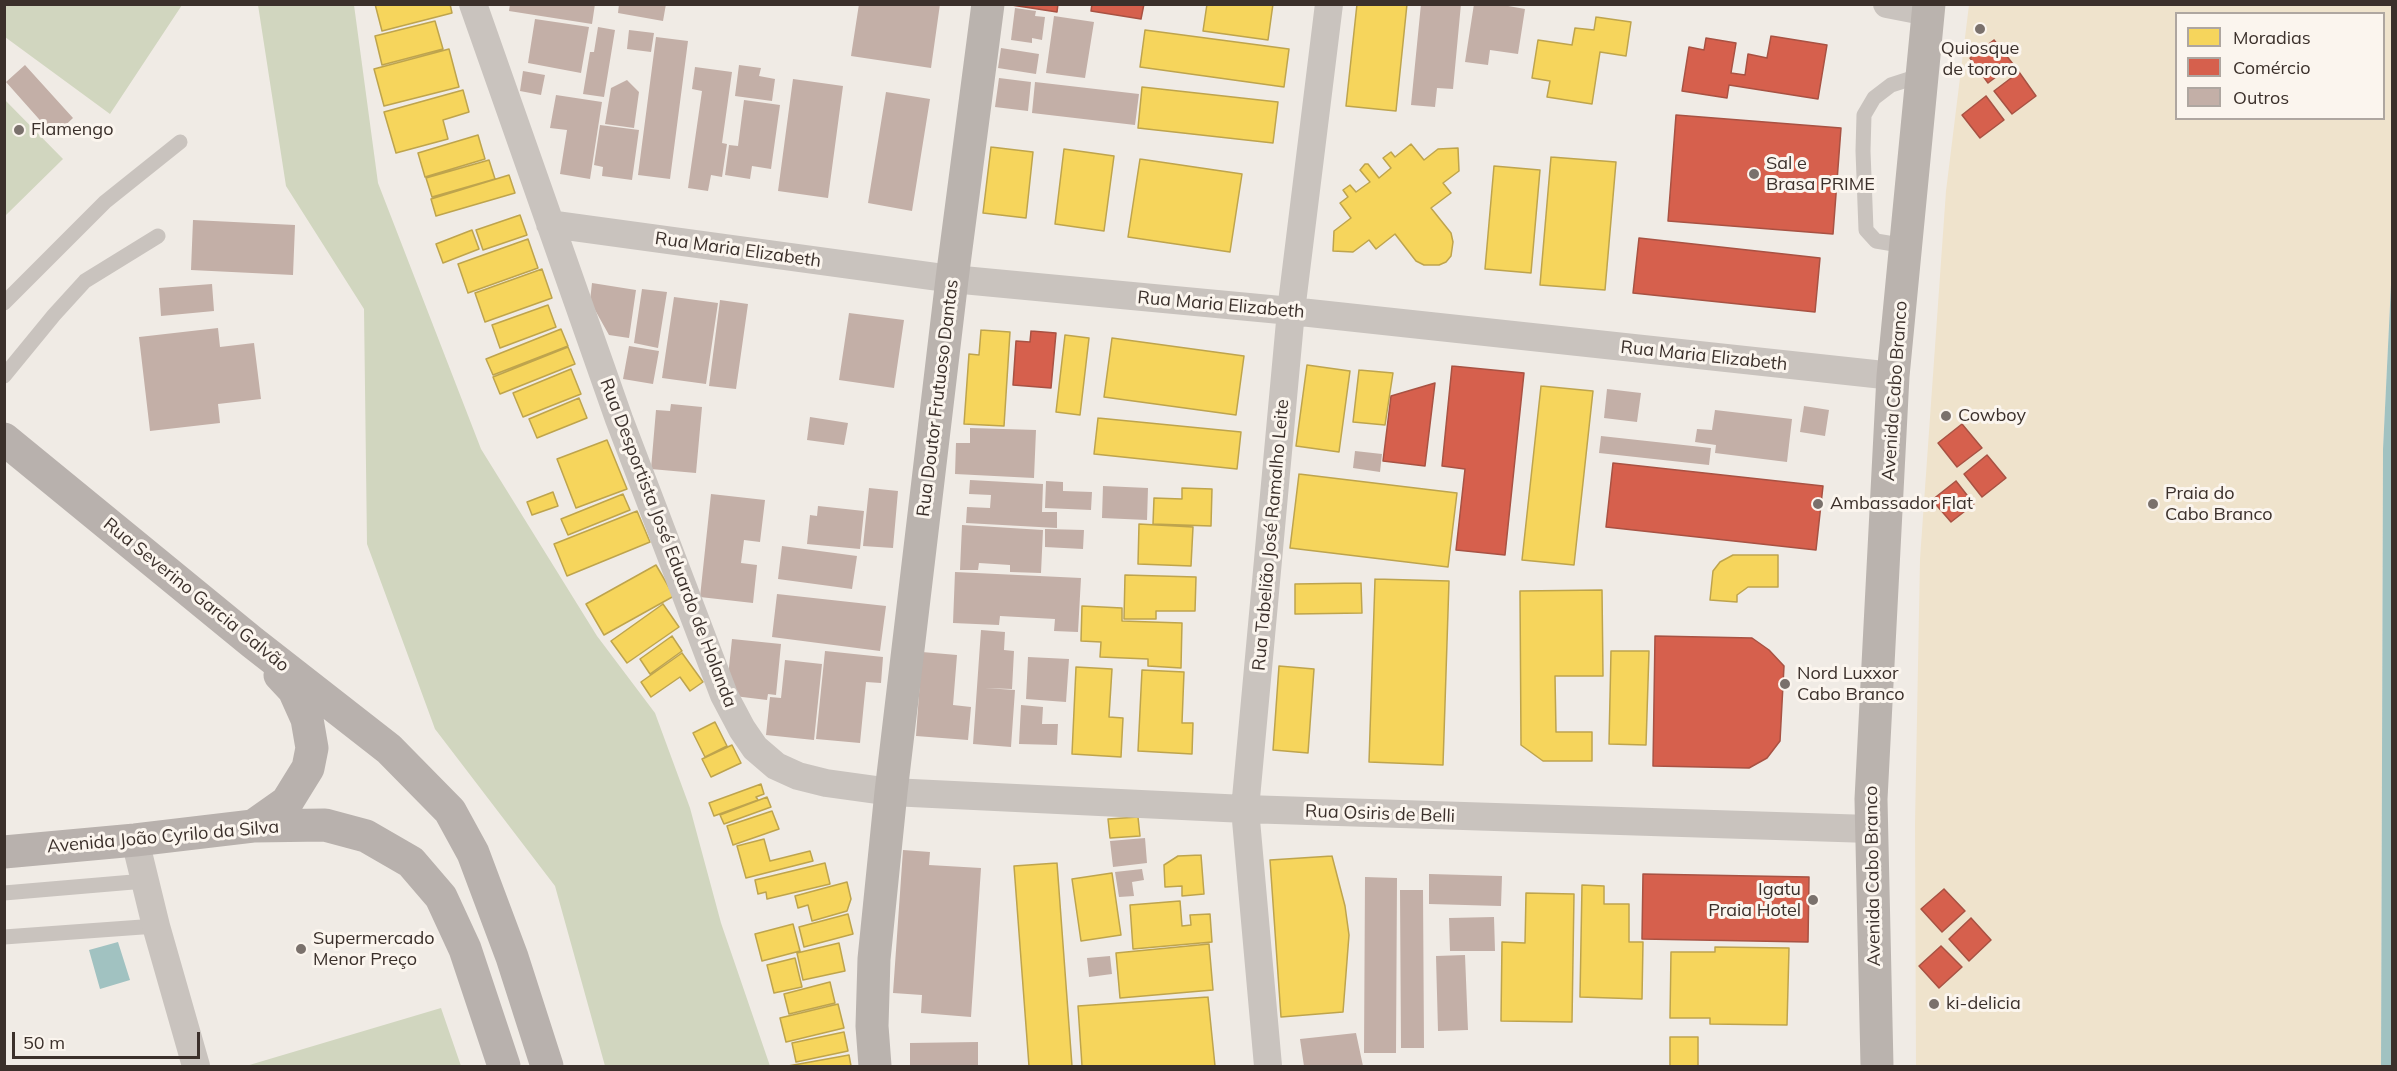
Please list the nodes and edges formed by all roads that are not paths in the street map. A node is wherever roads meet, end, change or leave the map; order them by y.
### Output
1 (473, 4) edge
2 (988, 4) edge
3 (1329, 4) edge
4 (1887, 4) edge
5 (1928, 8) edge
6 (1922, 75) junction
7 (180, 142) dead end
8 (550, 224) junction
9 (158, 236) dead end
10 (1906, 246) junction
11 (952, 279) junction
12 (4, 303) edge
13 (1292, 311) junction
14 (4, 376) edge
15 (1893, 376) junction
16 (4, 439) edge
17 (252, 642) junction
18 (891, 792) junction
19 (1245, 809) junction
20 (253, 826) junction
21 (1870, 829) junction
22 (135, 840) junction
23 (4, 852) edge
24 (145, 881) junction
25 (4, 893) edge
26 (156, 926) junction
27 (4, 937) edge
28 (196, 1066) edge
29 (504, 1066) edge
30 (546, 1066) edge
31 (875, 1066) edge
32 (1268, 1066) edge
33 (1877, 1066) edge

1 - 8 street, Rua Desportista José Eduardo de Holanda
2 - 11 main road, Rua Doutor Frutuoso Dantas
3 - 13 street, Rua Tabelião José Ramalho Leite
4 - 5 street
5 - 6 main road, Avenida Cabo Branco
6 - 10 main road, Avenida Cabo Branco
6 - 10 lane
7 - 12 lane
8 - 11 street, Rua Maria Elizabeth
8 - 18 street, Rua Desportista José Eduardo de Holanda
9 - 14 lane
10 - 15 main road, Avenida Cabo Branco
11 - 13 street, Rua Maria Elizabeth
11 - 18 main road, Rua Doutor Frutuoso Dantas
13 - 15 street, Rua Maria Elizabeth
13 - 19 street, Rua Tabelião José Ramalho Leite
15 - 21 main road, Avenida Cabo Branco
16 - 17 main road, Rua Severino Garcia Galvão
17 - 20 main road
17 - 30 main road, Rua Severino Garcia Galvão
18 - 19 street, Rua Osiris de Belli
18 - 31 main road
19 - 21 street, Rua Osiris de Belli
19 - 32 street, Rua Tabelião José Ramalho Leite
20 - 22 main road, Avenida João Cyrilo da Silva
20 - 29 main road, Avenida João Cyrilo da Silva
21 - 33 main road, Avenida Cabo Branco
22 - 23 main road, Avenida João Cyrilo da Silva
22 - 24 street
24 - 25 lane
24 - 26 street
26 - 27 lane
26 - 28 street

